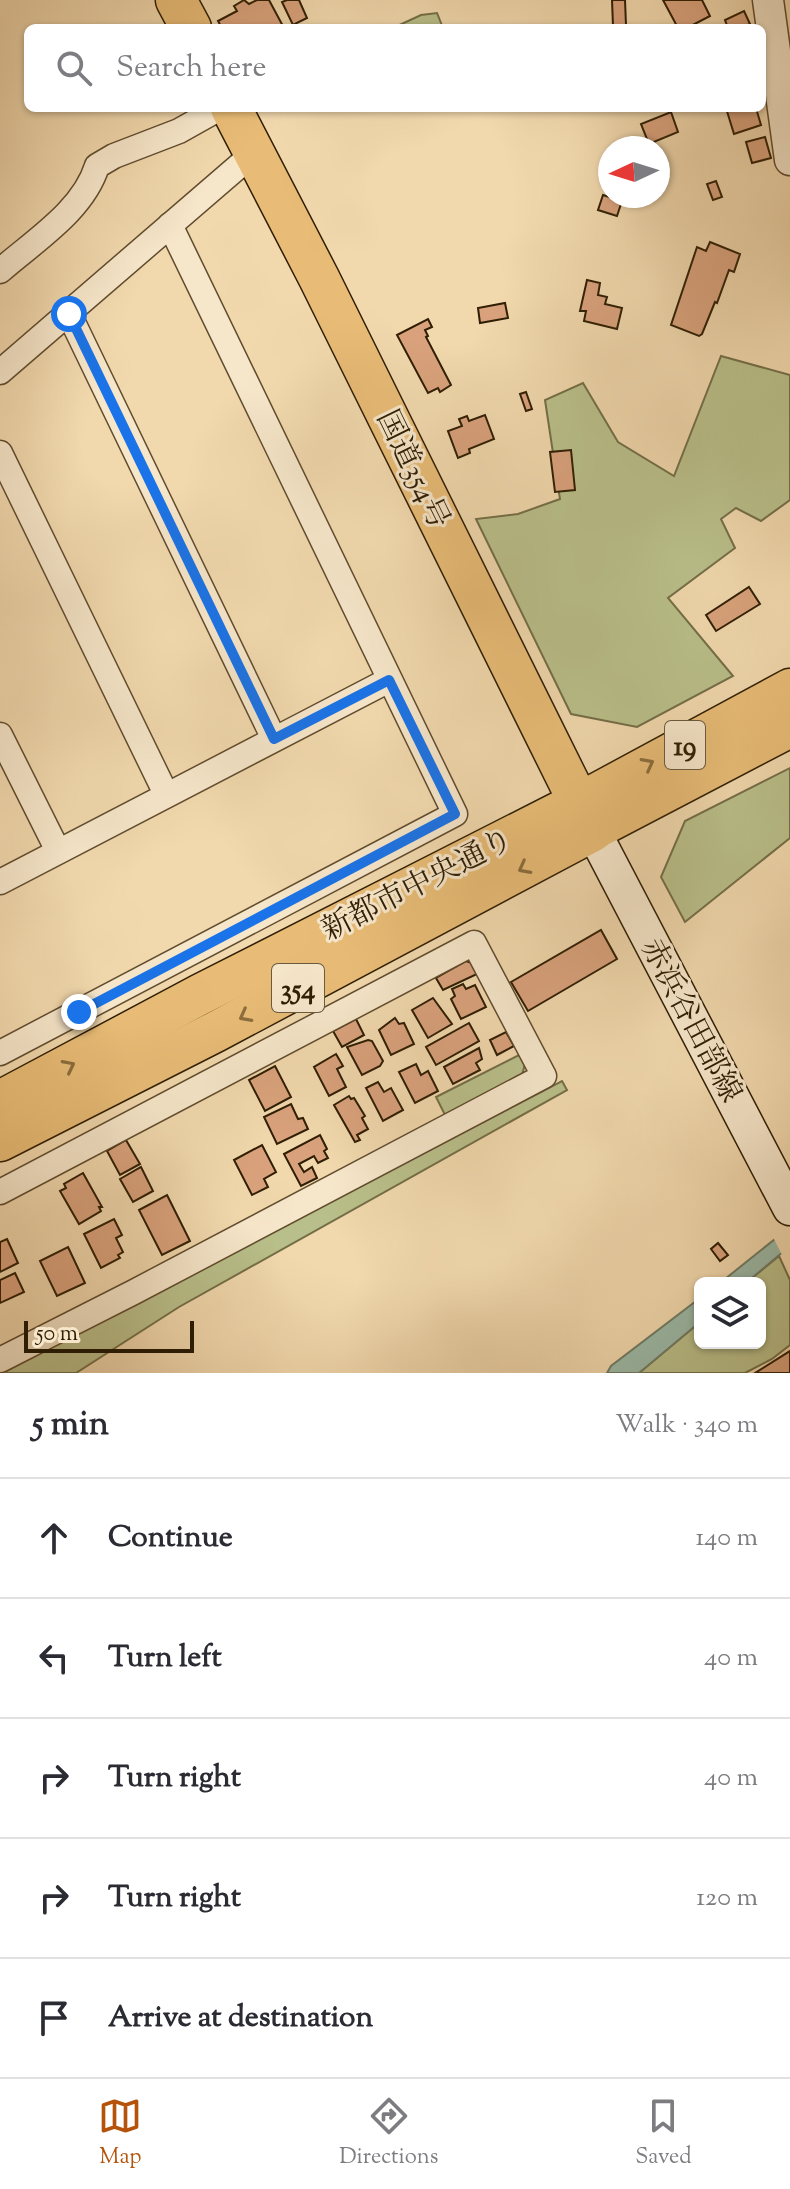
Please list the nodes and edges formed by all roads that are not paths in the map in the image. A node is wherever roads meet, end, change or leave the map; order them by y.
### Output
1 (176, 0) edge
2 (768, 0) edge
3 (189, 24) edge
4 (213, 112) edge
5 (233, 112) edge
6 (255, 152) junction
7 (790, 160) edge
8 (170, 225) junction
9 (0, 271) edge
10 (69, 314) junction
11 (0, 372) edge
12 (0, 453) edge
13 (389, 680) junction
14 (790, 688) edge
15 (790, 728) edge
16 (0, 735) edge
17 (274, 739) junction
18 (166, 794) junction
19 (586, 816) junction
20 (58, 851) junction
21 (0, 882) edge
22 (0, 1053) edge
23 (0, 1101) edge
24 (0, 1141) edge
25 (0, 1192) edge
26 (785, 1198) edge
27 (0, 1360) edge

1 - 3 highway
2 - 7 street
4 - 9 street
5 - 6 highway, 国道354号
6 - 8 street
6 - 19 highway, 国道354号
8 - 10 street
8 - 13 street
10 - 11 street
10 - 17 street
12 - 18 street
13 - 17 street
13 - 22 street
19 -> 14 main road, 新都市中央通り / 19
15 - 19 main road, 新都市中央通り / 19
16 - 20 street
17 - 18 street
18 - 20 street
23 -> 19 highway, 新都市中央通り / 354
19 -> 24 highway, 新都市中央通り / 354
19 - 26 main road, 赤浜谷田部線
20 - 21 street
25 - 27 street

